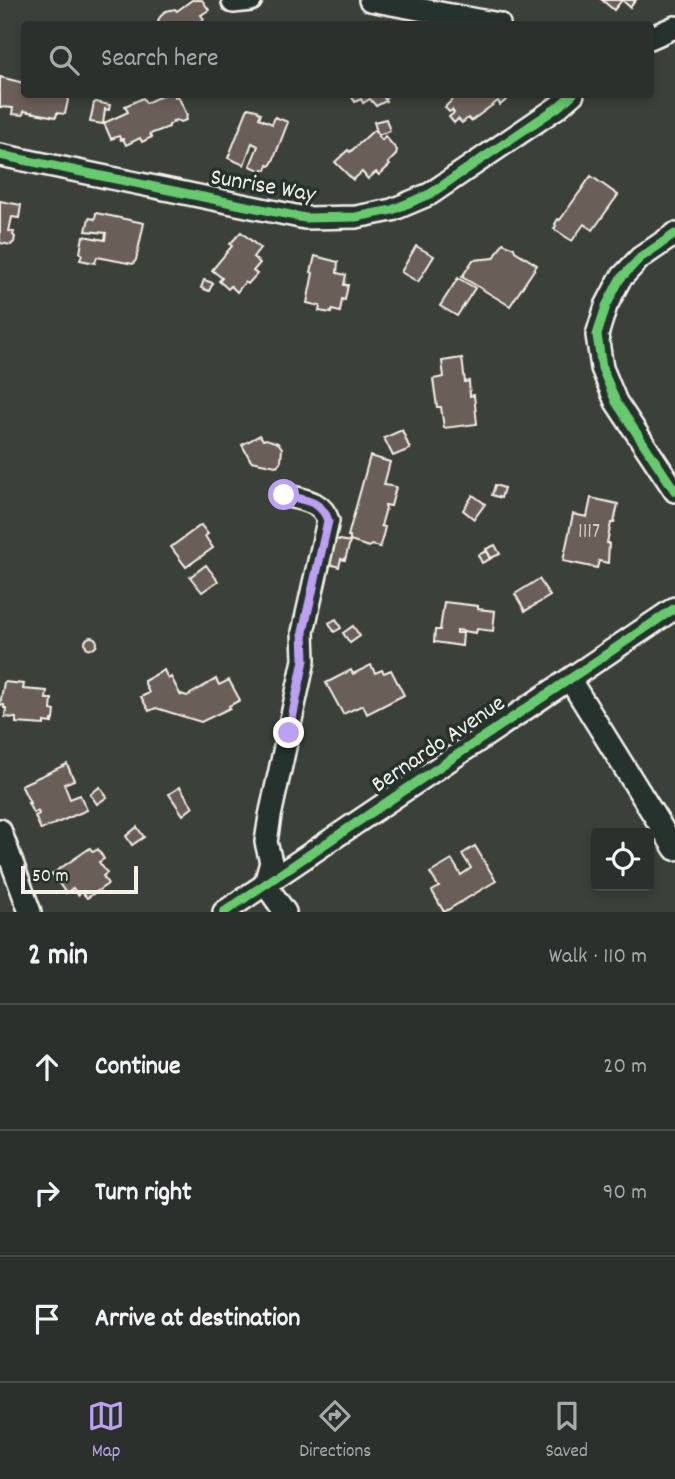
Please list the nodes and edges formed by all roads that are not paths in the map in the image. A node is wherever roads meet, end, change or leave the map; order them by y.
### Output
1 (370, 0) edge
2 (483, 21) edge
3 (675, 26) edge
4 (654, 36) edge
5 (568, 98) edge
6 (0, 155) edge
7 (675, 234) edge
8 (675, 491) edge
9 (284, 495) dead end
10 (675, 608) edge
11 (570, 680) junction
12 (0, 830) edge
13 (675, 849) edge
14 (265, 884) junction
15 (30, 912) edge
16 (224, 912) edge
17 (285, 912) edge

1 - 2 street
3 - 4 street
5 - 6 street, Sunrise Way
7 - 8 street
9 - 14 street
10 - 11 street, Bernardo Avenue
11 - 13 street
11 - 14 street, Bernardo Avenue
12 - 15 street
14 - 16 street, Bernardo Avenue
14 - 17 street

